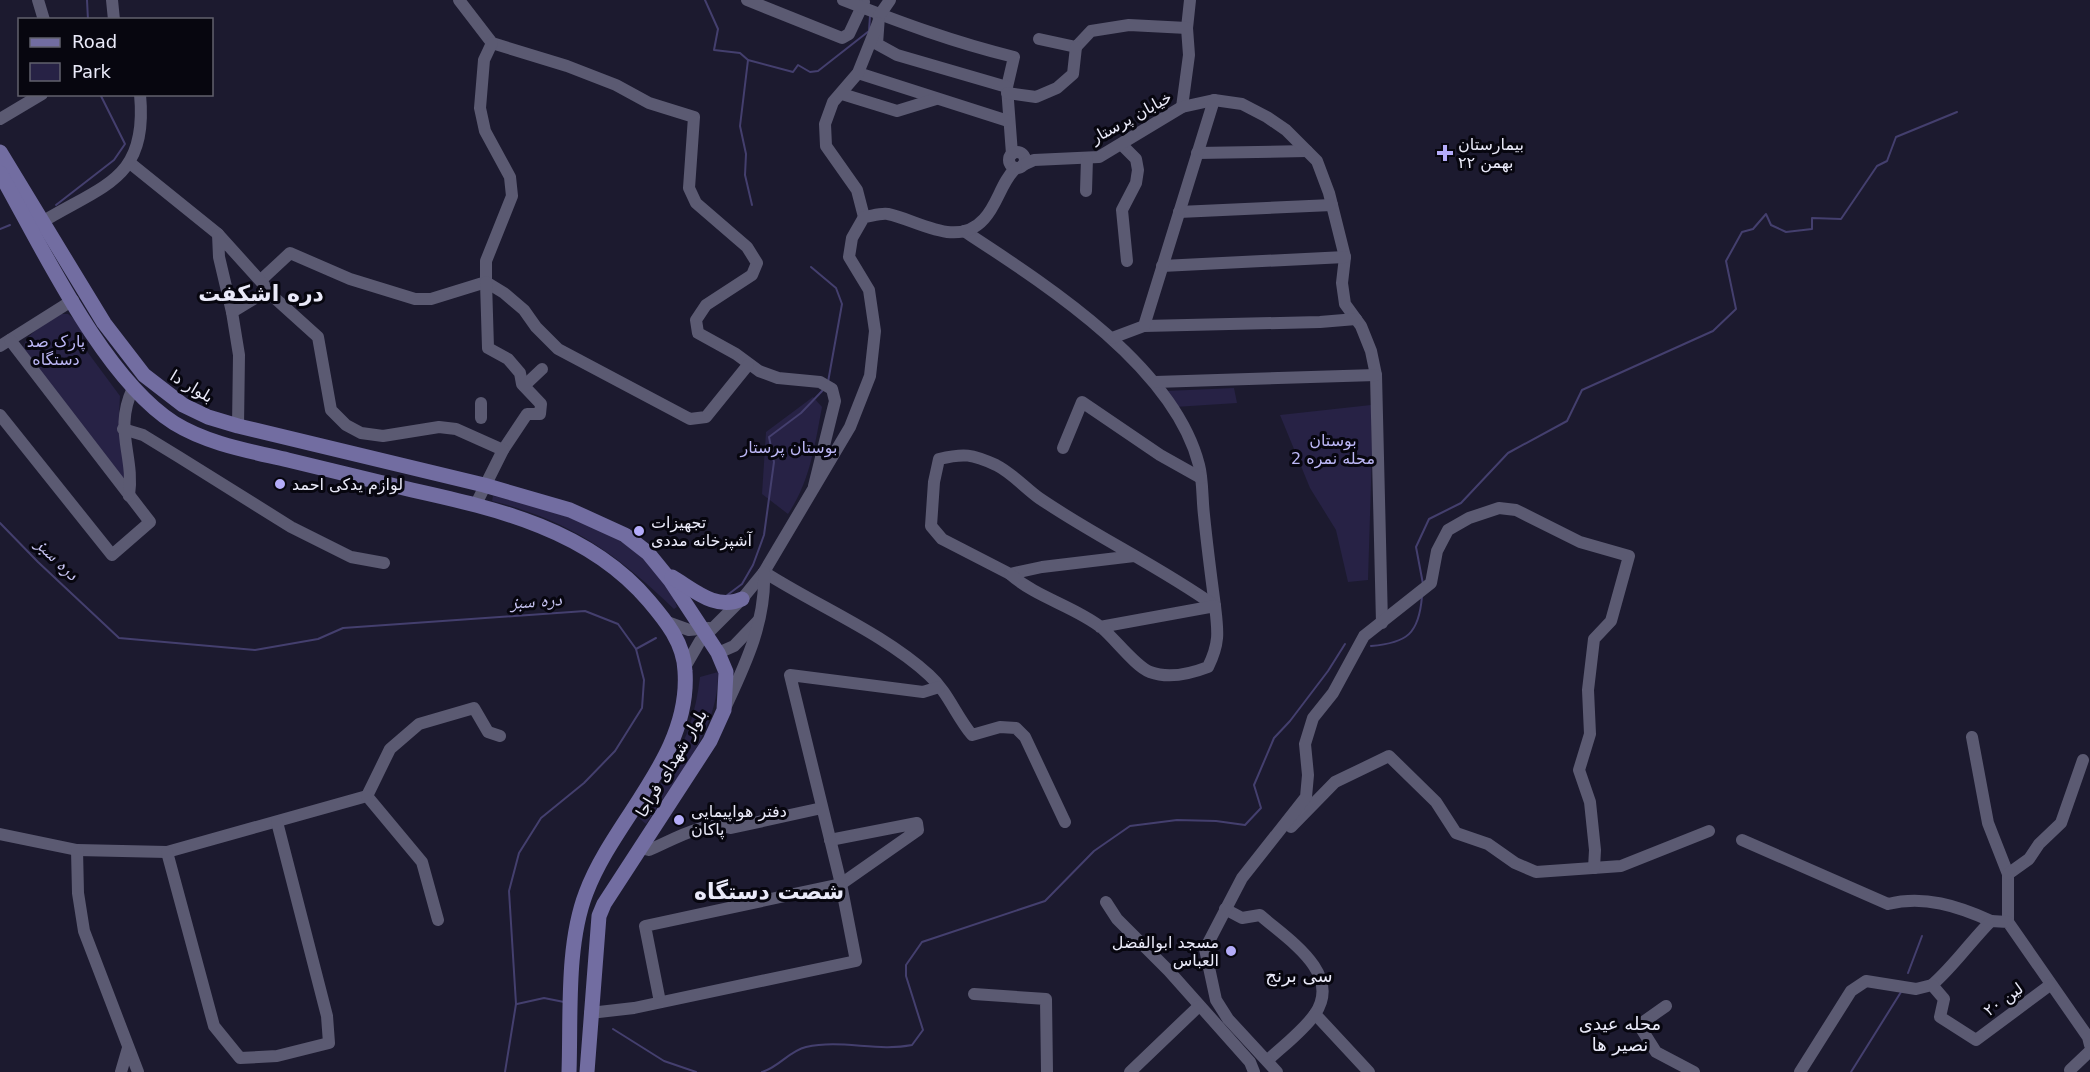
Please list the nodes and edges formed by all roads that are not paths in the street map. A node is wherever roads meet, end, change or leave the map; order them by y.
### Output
1 (38, 0) edge
2 (112, 0) edge
3 (459, 0) edge
4 (747, 0) edge
5 (843, 0) edge
6 (890, 0) edge
7 (1190, 0) edge
8 (863, 4) edge
9 (43, 18) edge
10 (114, 18) edge
11 (878, 19) junction
12 (1187, 28) junction
13 (1039, 39) dead end
14 (492, 43) junction
15 (1076, 47) junction
16 (858, 73) junction
17 (1007, 90) junction
18 (842, 94) junction
19 (39, 96) edge
20 (140, 96) edge
21 (936, 99) junction
22 (1214, 100) junction
23 (1182, 107) junction
24 (0, 119) edge
25 (1008, 121) junction
26 (1122, 145) junction
27 (1307, 151) junction
28 (0, 152) edge
29 (1197, 153) junction
30 (1087, 158) junction
31 (1017, 160) junction
32 (130, 163) junction
33 (0, 173) edge
34 (1086, 191) dead end
35 (1332, 205) junction
36 (1179, 212) junction
37 (864, 216) junction
38 (42, 222) junction
39 (964, 231) junction
40 (218, 234) junction
41 (1345, 257) junction
42 (1126, 261) dead end
43 (60, 265) junction
44 (1162, 266) junction
45 (486, 282) junction
46 (264, 285) junction
47 (73, 300) junction
48 (232, 312) junction
49 (1356, 319) junction
50 (1144, 326) junction
51 (1112, 338) junction
52 (5, 343) edge
53 (748, 365) junction
54 (542, 369) dead end
55 (1376, 375) junction
56 (1155, 382) junction
57 (524, 386) junction
58 (133, 388) junction
59 (481, 403) dead end
60 (0, 414) edge
61 (481, 418) dead end
62 (238, 426) junction
63 (123, 429) junction
64 (1064, 448) dead end
65 (503, 450) junction
66 (1200, 478) junction
67 (484, 485) junction
68 (814, 486) junction
69 (129, 496) junction
70 (476, 504) junction
71 (1134, 556) junction
72 (384, 562) dead end
73 (664, 572) junction
74 (764, 572) junction
75 (1010, 574) junction
76 (742, 599) junction
77 (1215, 606) junction
78 (761, 618) junction
79 (667, 622) junction
80 (1382, 623) junction
81 (1100, 627) junction
82 (712, 639) junction
83 (685, 667) junction
84 (939, 687) junction
85 (724, 710) junction
86 (500, 736) dead end
87 (1971, 737) dead end
88 (2083, 760) dead end
89 (367, 796) junction
90 (822, 808) junction
91 (277, 822) junction
92 (1065, 822) dead end
93 (1709, 831) dead end
94 (1279, 832) junction
95 (0, 834) edge
96 (830, 840) junction
97 (1742, 840) dead end
98 (641, 848) junction
99 (77, 850) junction
100 (167, 852) junction
101 (1594, 868) junction
102 (2008, 874) junction
103 (841, 884) junction
104 (1106, 902) dead end
105 (1225, 909) junction
106 (438, 920) dead end
107 (1991, 921) junction
108 (2008, 922) junction
109 (1932, 985) junction
110 (2050, 985) junction
111 (974, 994) dead end
112 (660, 1002) junction
113 (1199, 1006) junction
114 (1666, 1006) dead end
115 (590, 1013) junction
116 (1315, 1014) junction
117 (2090, 1045) edge
118 (128, 1048) junction
119 (2090, 1051) edge
120 (1268, 1060) junction
121 (2070, 1071) edge
122 (121, 1072) edge
123 (138, 1072) edge
124 (569, 1072) edge
125 (587, 1072) edge
126 (1047, 1072) edge
127 (1130, 1072) edge
128 (1254, 1072) edge
129 (1276, 1072) edge
130 (1369, 1072) edge
131 (1694, 1072) edge
132 (1800, 1072) edge

1 - 9 street
2 - 10 street
3 - 14 street
4 - 8 street
5 - 8 street
6 - 11 street
7 - 12 street
8 - 11 street
11 - 16 street
11 - 17 street
11 - 17 street
12 - 15 street
12 - 23 street
13 - 15 street
14 - 45 street
14 - 53 street
15 - 17 street
16 - 18 street
16 - 21 street
17 - 25 street
18 - 21 street
18 - 37 street
19 - 24 street
20 - 32 street
21 - 25 street
22 - 23 street, خیابان پرستار
22 - 27 street, خیابان پرستار
22 - 29 street
23 - 26 street, خیابان پرستار
25 - 31 street
26 - 30 street, خیابان پرستار
26 - 42 street
27 - 29 street
27 - 35 street
28 - 38 main road, بلوار دا
29 - 36 street
30 - 31 street, خیابان پرستار
30 - 34 street
31 - 39 street
32 - 38 street
32 - 40 street
33 - 43 main road, بلوار دا
35 - 36 street
35 - 41 street
36 - 44 street
37 - 39 street
37 - 68 street
38 - 43 main road, بلوار دا
39 - 51 street
40 - 46 street
40 - 48 street
41 - 44 street
41 - 49 street
43 - 47 main road, بلوار دا
43 - 62 main road, بلوار دا
44 - 50 street
45 - 46 street
45 - 53 street
45 - 57 street
46 - 48 street
46 - 65 street
47 - 52 street
47 - 58 main road, بلوار دا
48 - 62 street
49 - 50 street
49 - 55 street
50 - 51 street
51 - 56 street
52 - 69 street
53 - 68 street
54 - 57 street
55 - 56 street
55 - 80 street
56 - 66 street
57 - 65 street
58 - 63 street
58 - 70 main road, بلوار دا
59 - 61 street
60 - 69 street
62 - 67 main road, بلوار دا
63 - 69 street
63 - 72 street
64 - 66 street
65 - 67 street
66 - 77 street
67 - 70 street
67 - 73 main road, بلوار شهدای فراجا
68 - 74 street
70 - 79 main road, بلوار شهدای فراجا
71 - 75 street
71 - 75 street
71 - 77 street
73 - 76 main road
73 - 82 main road, بلوار شهدای فراجا
74 - 76 street
74 - 78 street
74 - 84 street
75 - 81 street
76 - 82 street
77 - 81 street
77 - 81 street
78 - 82 street
78 - 85 street
79 - 82 street
79 - 83 main road, بلوار شهدای فراجا
80 - 94 street
80 - 101 street
82 - 83 street
82 - 85 main road, بلوار شهدای فراجا
83 - 124 main road, بلوار شهدای فراجا
84 - 90 street
84 - 92 street
85 - 98 main road, بلوار شهدای فراجا
86 - 89 street
87 - 102 street
88 - 102 street
89 - 91 street
89 - 106 street
90 - 96 street
90 - 98 street
91 - 100 street
91 - 100 street
93 - 101 street
94 - 101 street
94 - 105 street
95 - 99 street
96 - 103 street
96 - 103 street
97 - 107 street
98 - 115 main road, بلوار شهدای فراجا
99 - 100 street
99 - 118 street
102 - 108 street
103 - 112 street
103 - 112 street
104 - 113 street
105 - 116 street
105 - 120 street
107 - 108 street
107 - 109 street
108 - 110 street
109 - 110 street, لین ۲۰
109 - 132 street
110 - 117 street
111 - 126 street
112 - 115 street
113 - 127 street
113 - 128 street
114 - 131 street
115 - 125 main road, بلوار شهدای فراجا
116 - 120 street
116 - 130 street
118 - 122 street
118 - 123 street
119 - 121 street
120 - 129 street

